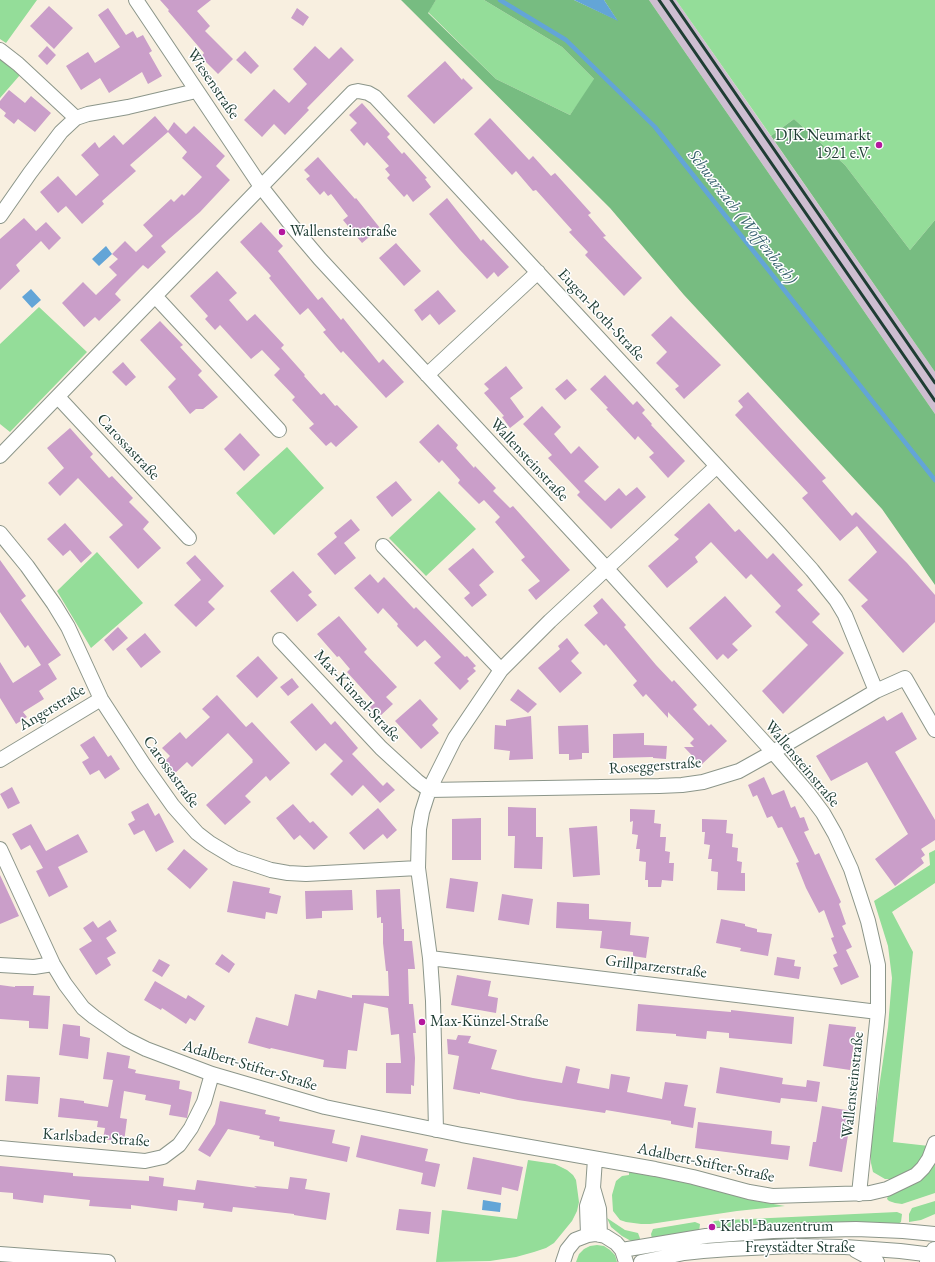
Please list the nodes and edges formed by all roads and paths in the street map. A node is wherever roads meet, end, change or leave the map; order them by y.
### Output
1 (136, 0) edge
2 (0, 50) edge
3 (196, 91) junction
4 (76, 118) junction
5 (262, 188) junction
6 (0, 216) edge
7 (538, 272) junction
8 (155, 296) junction
9 (427, 375) junction
10 (58, 397) junction
11 (279, 430) dead end
12 (0, 456) edge
13 (717, 466) junction
14 (0, 533) edge
15 (189, 538) dead end
16 (383, 546) dead end
17 (607, 569) junction
18 (280, 640) dead end
19 (501, 670) junction
20 (876, 691) junction
21 (101, 699) junction
22 (935, 730) edge
23 (772, 752) junction
24 (0, 760) edge
25 (429, 790) junction
26 (0, 849) edge
27 (418, 868) junction
28 (430, 958) junction
29 (53, 964) junction
30 (0, 965) edge
31 (878, 1012) junction
32 (212, 1074) junction
33 (436, 1130) junction
34 (935, 1143) edge
35 (0, 1148) edge
36 (595, 1159) junction
37 (859, 1194) junction
38 (935, 1234) edge
39 (594, 1235) junction
40 (845, 1247) junction
41 (0, 1254) edge
42 (624, 1256) edge
43 (933, 1256) edge
44 (560, 1261) edge
45 (108, 1262) edge
46 (641, 1262) edge
47 (877, 1262) edge

1 - 3 street, Wiesenstraße
2 - 4 street
3 - 4 street
3 - 5 street, Wiesenstraße
4 - 6 street
5 - 7 street, Eugen-Roth-Straße
5 - 8 street
5 - 9 street, Wallensteinstraße
7 - 9 street
7 - 13 street, Eugen-Roth-Straße
8 - 10 street
8 - 11 street
9 - 17 street, Wallensteinstraße
10 - 12 street
10 - 15 street, Carossastraße
13 - 17 street
13 - 20 street, Eugen-Roth-Straße
14 - 21 street, Carossastraße
16 - 19 street
17 - 19 street
17 - 23 street, Wallensteinstraße
18 - 25 street, Max-Künzel-Straße
19 - 25 street
20 - 22 street, Roseggerstraße
20 - 23 street, Roseggerstraße
21 - 24 street, Angerstraße
21 - 27 street, Carossastraße
23 - 25 street, Roseggerstraße
23 - 31 street, Wallensteinstraße
25 - 27 street
26 - 29 street, Adalbert-Stifter-Straße
27 - 28 street
28 - 31 street, Grillparzerstraße
28 - 33 street
29 - 30 street
29 - 32 street, Adalbert-Stifter-Straße
31 - 37 street, Wallensteinstraße
32 - 33 street, Adalbert-Stifter-Straße
32 - 35 street, Karlsbader Straße
33 - 36 street, Adalbert-Stifter-Straße
34 - 37 street, Adalbert-Stifter-Straße
36 - 37 street, Adalbert-Stifter-Straße
36 - 39 street
38 - 42 street, Freystädter Straße
39 - 42 street
39 - 44 street
40 - 43 street, Freystädter Straße
40 - 46 street, Freystädter Straße
40 - 47 street
41 - 45 street

